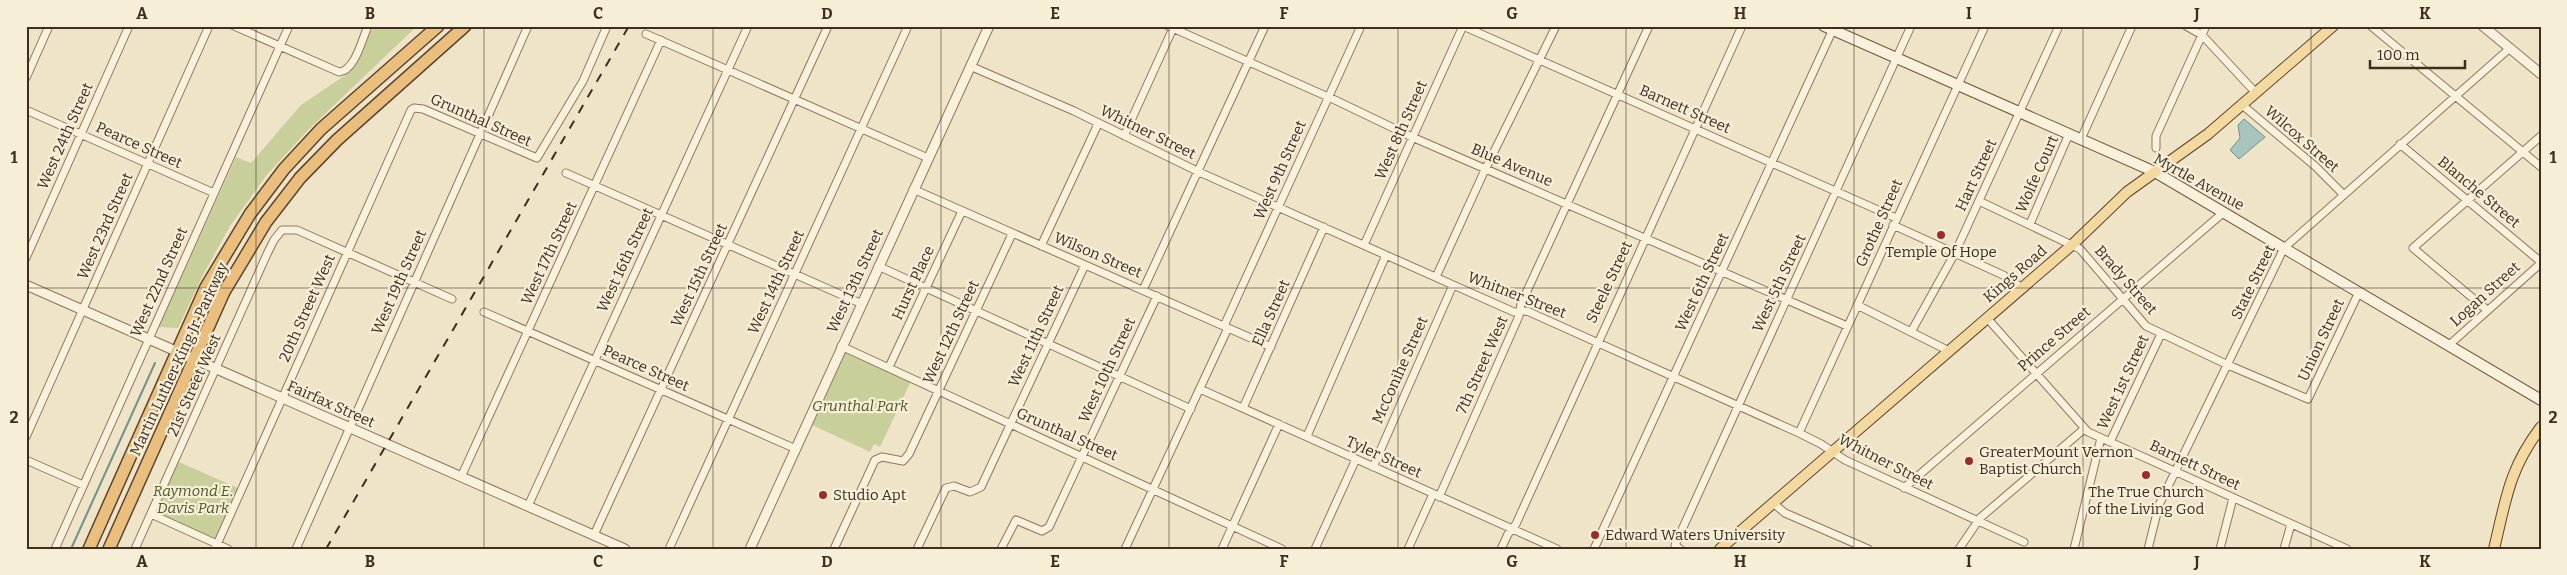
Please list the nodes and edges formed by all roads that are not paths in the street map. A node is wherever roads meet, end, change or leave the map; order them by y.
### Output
1 (50, 26) edge
2 (129, 26) edge
3 (209, 26) edge
4 (234, 26) edge
5 (289, 26) edge
6 (368, 26) edge
7 (438, 26) edge
8 (465, 26) edge
9 (528, 26) edge
10 (607, 26) edge
11 (748, 26) edge
12 (828, 26) edge
13 (908, 26) edge
14 (989, 26) edge
15 (1265, 26) edge
16 (1361, 26) edge
17 (1463, 26) edge
18 (1556, 26) edge
19 (1649, 26) edge
20 (1742, 26) edge
21 (1911, 26) edge
22 (1985, 26) edge
23 (2059, 26) edge
24 (2132, 26) edge
25 (2186, 26) edge
26 (2206, 26) edge
27 (2333, 26) edge
28 (2371, 26) edge
29 (2483, 26) edge
30 (1171, 27) edge
31 (1830, 28) edge
32 (646, 34) dead end
33 (2202, 34) junction
34 (661, 40) junction
35 (280, 47) junction
36 (2510, 48) junction
37 (1897, 59) junction
38 (1540, 60) junction
39 (1248, 62) junction
40 (970, 66) junction
41 (728, 69) junction
42 (2541, 74) edge
43 (26, 78) edge
44 (1958, 85) junction
45 (2255, 92) junction
46 (1618, 94) junction
47 (2456, 96) junction
48 (795, 98) junction
49 (1328, 98) junction
50 (2241, 104) junction
51 (414, 108) joint
52 (26, 110) edge
53 (2019, 112) junction
54 (1098, 124) junction
55 (861, 128) junction
56 (1695, 129) junction
57 (81, 134) junction
58 (480, 134) junction
59 (2070, 134) junction
60 (1124, 136) junction
61 (2541, 136) edge
62 (1412, 138) junction
63 (2081, 139) junction
64 (2400, 144) junction
65 (2156, 148) dead end
66 (2522, 152) junction
67 (928, 158) junction
68 (1772, 162) junction
69 (148, 164) junction
70 (2541, 167) edge
71 (1486, 169) junction
72 (1199, 172) junction
73 (2154, 172) junction
74 (566, 173) dead end
75 (595, 185) junction
76 (913, 189) junction
77 (1836, 190) junction
78 (214, 193) junction
79 (2344, 195) junction
80 (1978, 201) junction
81 (2468, 201) junction
82 (1568, 203) junction
83 (1279, 207) junction
84 (962, 211) junction
85 (2224, 212) junction
86 (661, 215) junction
87 (1895, 221) junction
88 (2030, 224) junction
89 (1324, 227) junction
90 (1012, 234) junction
91 (1645, 237) junction
92 (728, 244) junction
93 (2074, 244) junction
94 (1364, 245) junction
95 (1041, 246) junction
96 (2284, 248) junction
97 (348, 252) junction
98 (1955, 253) junction
99 (1386, 255) junction
100 (26, 258) edge
101 (2541, 262) edge
102 (1085, 265) junction
103 (878, 266) junction
104 (1722, 271) junction
105 (795, 273) junction
106 (1436, 277) junction
107 (414, 281) junction
108 (26, 285) edge
109 (1453, 285) junction
110 (926, 288) junction
111 (2022, 288) junction
112 (1144, 290) junction
113 (2359, 292) junction
114 (1157, 296) junction
115 (452, 299) dead end
116 (1786, 299) junction
117 (2122, 299) junction
118 (860, 303) junction
119 (1857, 305) junction
120 (83, 310) junction
121 (2487, 310) junction
122 (976, 311) junction
123 (1520, 311) junction
124 (484, 312) dead end
125 (1987, 318) junction
126 (1847, 326) junction
127 (1226, 327) junction
128 (528, 331) junction
129 (1911, 332) junction
130 (2161, 334) junction
131 (149, 339) junction
132 (1597, 342) junction
133 (1048, 344) junction
134 (841, 346) junction
135 (2448, 346) junction
136 (1271, 347) junction
137 (177, 351) junction
138 (1949, 351) junction
139 (194, 359) junction
140 (595, 360) junction
141 (2228, 365) junction
142 (889, 367) junction
143 (216, 369) junction
144 (2036, 373) junction
145 (1119, 376) junction
146 (1673, 376) junction
147 (1200, 389) junction
148 (661, 390) junction
149 (939, 390) junction
150 (282, 398) junction
151 (2308, 399) joint
152 (2541, 400) edge
153 (1738, 405) junction
154 (1243, 408) junction
155 (1191, 409) junction
156 (727, 419) junction
157 (1010, 423) junction
158 (1279, 424) junction
159 (348, 427) junction
160 (2541, 427) edge
161 (2084, 429) junction
162 (1799, 433) junction
163 (1307, 436) junction
164 (26, 437) edge
165 (2102, 438) junction
166 (2110, 442) junction
167 (796, 449) junction
168 (1833, 452) junction
169 (1083, 456) junction
170 (1356, 459) junction
171 (26, 460) edge
172 (1373, 467) junction
173 (2176, 472) junction
174 (461, 476) junction
175 (83, 485) junction
176 (1154, 488) junction
177 (1904, 488) junction
178 (1436, 495) junction
179 (2233, 498) junction
180 (1773, 502) junction
181 (528, 506) junction
182 (150, 514) junction
183 (1977, 521) junction
184 (2290, 524) junction
185 (1232, 527) junction
186 (1512, 529) junction
187 (594, 535) junction
188 (2024, 542) dead end
189 (216, 546) edge
190 (55, 549) edge
191 (89, 549) edge
192 (109, 549) edge
193 (135, 549) edge
194 (228, 549) edge
195 (296, 549) edge
196 (625, 549) edge
197 (669, 549) edge
198 (750, 549) edge
199 (834, 549) edge
200 (917, 549) edge
201 (1001, 549) edge
202 (1125, 549) edge
203 (1222, 549) edge
204 (1282, 549) edge
205 (1315, 549) edge
206 (1408, 549) edge
207 (1501, 549) edge
208 (1557, 549) edge
209 (1594, 549) edge
210 (1680, 549) edge
211 (1720, 549) edge
212 (1868, 549) edge
213 (1959, 549) edge
214 (2074, 549) edge
215 (2148, 549) edge
216 (2220, 549) edge
217 (2284, 549) edge
218 (2347, 549) edge
219 (2494, 549) edge

1 - 43 street
2 - 57 street, West 24th Street
3 - 69 street, West 23rd Street
4 - 35 street
5 - 35 street, West 22nd Street
6 - 35 street
7 - 137 highway, Martin Luther King Jr. Parkway
8 - 139 highway, Martin Luther King Jr. Parkway
9 - 58 street, West 19th Street
10 - 58 street, Grunthal Street
11 - 41 street, West 16th Street
12 - 48 street, West 15th Street
13 - 55 street, West 14th Street
14 - 40 street, West 13th Street
15 - 39 street
16 - 49 street, West 9th Street
17 - 38 street, Barnett Street
17 - 62 street, West 8th Street
18 - 38 street
19 - 46 street, 7th Street West
20 - 56 street, Steele Street
21 - 37 street, West 5th Street
22 - 44 street, Grothe Street
23 - 53 street, Hart Street
24 - 63 street
25 - 33 street, Wilcox Street
26 - 33 street
27 - 45 main road, Kings Road
28 - 47 street
29 - 36 street
30 - 39 street, Blue Avenue
30 - 60 street
31 - 37 main road, Myrtle Avenue
31 - 68 street, West 6th Street
32 - 34 street
33 - 45 street, Wilcox Street
33 - 65 street
34 - 41 street
34 - 75 street, West 17th Street
35 - 78 street, West 22nd Street
36 - 42 street
36 - 47 street, State Street
37 - 44 main road, Myrtle Avenue
37 - 77 street, West 5th Street
38 - 46 street, Barnett Street
38 - 71 street
39 - 49 street, Blue Avenue
39 - 72 street
40 - 54 street, Whitner Street
40 - 67 street, West 13th Street
41 - 48 street
41 - 86 street, West 16th Street
44 - 53 main road, Myrtle Avenue
44 - 87 street, Grothe Street
45 - 50 main road, Kings Road
46 - 56 street, Barnett Street
46 - 82 street, 7th Street West
47 - 64 street, State Street
47 - 66 street
48 - 55 street
48 - 92 street, West 15th Street
49 - 62 street, Blue Avenue
49 - 83 street, West 9th Street
50 - 73 main road, Kings Road
50 - 79 street, Wilcox Street
51 - 58 street, Grunthal Street
51 - 97 street, 20th Street West
52 - 57 street, Pearce Street
53 - 59 main road, Myrtle Avenue
53 - 80 street, Hart Street
54 - 60 street, Whitner Street
54 - 95 street
55 - 67 street
55 - 105 street, West 14th Street
56 - 68 street, Barnett Street
56 - 91 street, Steele Street
57 - 69 street, Pearce Street
57 - 100 street, West 24th Street
58 - 107 street, West 19th Street
59 - 63 main road, Myrtle Avenue
59 - 88 street, Wolfe Court
60 - 72 street, Whitner Street
61 - 66 street
62 - 71 street, Blue Avenue
62 - 94 street, West 8th Street
63 - 73 main road, Myrtle Avenue
64 - 79 street, State Street
64 - 81 street, Blanche Street
66 - 70 street
66 - 81 street
67 - 76 street, West 13th Street
68 - 77 street, Barnett Street
68 - 104 street, West 6th Street
69 - 78 street, Pearce Street
69 - 120 street, West 23rd Street
71 - 82 street, Blue Avenue
71 - 106 street
72 - 83 street, Whitner Street
72 - 112 street
73 - 85 main road, Myrtle Avenue
73 - 93 main road, Kings Road
74 - 75 street
75 - 86 street
75 - 128 street, West 17th Street
76 - 84 street, Wilson Street
76 - 103 street, West 13th Street
77 - 87 street, Barnett Street
77 - 116 street, West 5th Street
78 - 131 street, West 22nd Street
79 - 96 street, State Street
80 - 88 street, Brady Street
80 - 98 street, Hart Street
81 - 101 street, Blanche Street
81 - 121 street
82 - 91 street, Blue Avenue
82 - 123 street, 7th Street West
83 - 89 street, Whitner Street
83 - 127 street, West 9th Street
84 - 90 street, Wilson Street
84 - 110 street, Hurst Place
85 - 96 main road, Myrtle Avenue
85 - 117 street, Prince Street
86 - 92 street
86 - 140 street, West 16th Street
87 - 98 street, Barnett Street
87 - 119 street, Grothe Street
88 - 93 street, Brady Street
89 - 94 street, Whitner Street
89 - 136 street, Ella Street
90 - 95 street, Wilson Street
90 - 122 street, West 12th Street
91 - 104 street, Blue Avenue
91 - 132 street, Steele Street
92 - 105 street
92 - 148 street, West 15th Street
93 - 111 main road, Kings Road
93 - 117 street, Brady Street
94 - 99 street, Whitner Street
95 - 102 street, Wilson Street
96 - 113 main road, Myrtle Avenue
96 - 141 street, State Street
97 - 107 street
97 - 143 street, 21st Street West
97 - 150 street, 20th Street West
98 - 111 street, Barnett Street
98 - 129 street, Hart Street
99 - 106 street, Whitner Street
99 - 163 street
101 - 121 street, Logan Street
102 - 112 street, Wilson Street
102 - 133 street, West 11th Street
103 - 110 street
103 - 118 street, West 13th Street
104 - 116 street, Blue Avenue
104 - 146 street, West 6th Street
105 - 118 street
105 - 156 street, West 14th Street
106 - 109 street, Whitner Street
107 - 115 street
107 - 159 street, West 19th Street
108 - 120 street, Fairfax Street
109 - 123 street, Whitner Street
109 - 172 street, McConihe Street
110 - 122 street
110 - 142 street, Hurst Place
111 - 125 main road, Kings Road
112 - 114 street, Wilson Street
113 - 135 main road, Myrtle Avenue
113 - 151 street, Union Street
114 - 127 street, Wilson Street
114 - 145 street, West 10th Street
116 - 126 street, Blue Avenue
116 - 153 street, West 5th Street
117 - 130 street, Brady Street
117 - 144 street, Prince Street
118 - 134 street, West 13th Street
119 - 126 street, Grothe Street
119 - 129 street
120 - 131 street, Fairfax Street
120 - 164 street, West 23rd Street
121 - 135 street, Logan Street
122 - 133 street
122 - 149 street, West 12th Street
123 - 132 street, Whitner Street
123 - 178 street, 7th Street West
124 - 128 street, Pearce Street
125 - 138 main road, Kings Road
125 - 144 street, Barnett Street
126 - 162 street, Grothe Street
127 - 136 street, Wilson Street
127 - 147 street, West 9th Street
128 - 140 street, Pearce Street
128 - 174 street, West 17th Street
129 - 138 street
130 - 141 street, Brady Street
130 - 166 street, West 1st Street
131 - 137 street, Fairfax Street
131 - 175 street, West 22nd Street
132 - 146 street, Whitner Street
132 - 186 street, Steele Street
133 - 145 street
133 - 157 street, West 11th Street
134 - 142 street, Grunthal Street
134 - 167 street, West 13th Street
135 - 152 main road, Myrtle Avenue
136 - 154 street, Ella Street
137 - 139 street, Fairfax Street
137 - 191 highway, Martin Luther King Jr. Parkway
138 - 168 main road, Kings Road
139 - 143 street, Fairfax Street
139 - 192 highway, Martin Luther King Jr. Parkway
140 - 148 street, Pearce Street
140 - 181 street, West 16th Street
141 - 151 street, Brady Street
141 - 173 street, State Street
142 - 149 street, Grunthal Street
143 - 150 street, Fairfax Street
143 - 182 street, 21st Street West
144 - 161 street, Barnett Street
144 - 177 street, Prince Street
145 - 155 street
145 - 169 street, West 10th Street
146 - 153 street, Whitner Street
146 - 209 street, West 6th Street
147 - 154 street, Tyler Street
147 - 155 street, West 9th Street
148 - 156 street, Pearce Street
148 - 187 street, West 15th Street
149 - 157 street, Grunthal Street
149 - 199 street, West 12th Street
150 - 159 street, Fairfax Street
150 - 189 street, 20th Street West
153 - 162 street, Whitner Street
153 - 210 street, West 5th Street
154 - 158 street, Tyler Street
155 - 176 street, West 9th Street
156 - 167 street, Pearce Street
156 - 197 street, West 14th Street
157 - 169 street, Grunthal Street
157 - 200 street, West 11th Street
158 - 163 street, Tyler Street
158 - 185 street
159 - 174 street, Fairfax Street
159 - 195 street, West 19th Street
160 - 219 main road
161 - 165 street, Barnett Street
161 - 183 street
162 - 168 street, Whitner Street
163 - 170 street, Tyler Street
165 - 166 street, Barnett Street
165 - 214 street, West 1st Street
166 - 173 street, Barnett Street
167 - 198 street, West 13th Street
168 - 177 street, Whitner Street
168 - 180 main road, Kings Road
169 - 176 street, Grunthal Street
169 - 201 street, West 10th Street
170 - 172 street, Tyler Street
170 - 205 street
171 - 175 street
172 - 178 street, Tyler Street
173 - 179 street, Barnett Street
173 - 215 street, State Street
174 - 181 street, Fairfax Street
175 - 190 street, West 22nd Street
176 - 185 street, Grunthal Street
176 - 202 street, West 9th Street
177 - 183 street, Whitner Street
178 - 186 street, Tyler Street
178 - 206 street, 7th Street West
179 - 184 street, Barnett Street
179 - 216 street
180 - 211 main road, Kings Road
180 - 212 street
181 - 187 street, Fairfax Street
182 - 189 street
182 - 193 street, 21st Street West
183 - 188 street, Whitner Street
183 - 213 street
184 - 217 street
184 - 218 street, Barnett Street
185 - 203 street
185 - 204 street, Grunthal Street
186 - 207 street, Steele Street
186 - 208 street, Tyler Street
187 - 196 street, Fairfax Street
189 - 194 street

